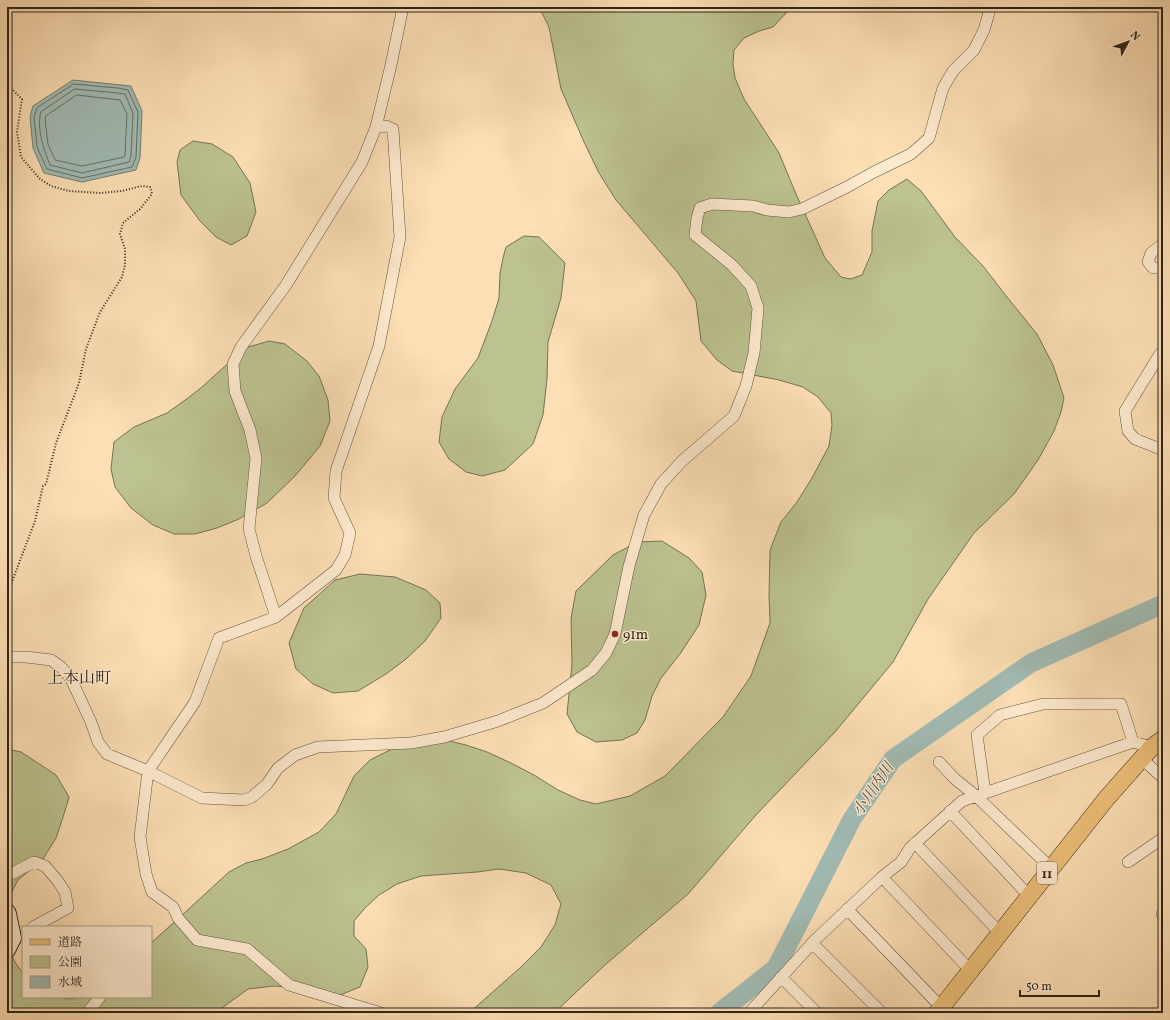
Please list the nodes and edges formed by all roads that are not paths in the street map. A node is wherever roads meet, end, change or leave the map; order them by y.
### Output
1 (403, 7) edge
2 (990, 7) edge
3 (376, 127) junction
4 (1163, 244) edge
5 (1163, 268) edge
6 (1163, 351) edge
7 (1163, 450) edge
8 (276, 617) junction
9 (7, 657) edge
10 (1133, 742) junction
11 (1152, 748) edge
12 (939, 762) dead end
13 (148, 772) junction
14 (1163, 778) edge
15 (980, 794) junction
16 (950, 811) junction
17 (1163, 838) edge
18 (914, 843) junction
19 (1128, 862) dead end
20 (1051, 868) junction
21 (7, 876) edge
22 (882, 877) junction
23 (1029, 896) junction
24 (847, 909) junction
25 (7, 912) edge
26 (35, 926) edge
27 (1000, 932) junction
28 (14, 940) edge
29 (812, 943) junction
30 (970, 970) junction
31 (781, 977) junction
32 (99, 998) edge
33 (939, 1010) edge
34 (87, 1013) edge
35 (381, 1013) edge
36 (749, 1013) edge
37 (817, 1013) edge
38 (882, 1013) edge

1 - 3 street
2 - 13 street
3 - 8 street
3 - 8 street
4 - 5 street
6 - 7 street
8 - 13 street
9 - 13 street
10 - 11 street
10 - 15 street
10 - 15 street
11 - 14 street
11 - 20 main road, 11
12 - 15 street
13 - 35 street
15 - 16 street
15 - 20 street
16 - 18 street
16 - 23 street
17 - 19 street
18 - 22 street
18 - 27 street
20 - 23 main road, 11
21 - 26 street
22 - 24 street
22 - 30 street
23 - 27 main road, 11
24 - 29 street
24 - 33 street
25 - 28 street
27 - 30 main road, 11
29 - 31 street
29 - 38 street
30 - 33 main road, 11
31 - 36 street
31 - 37 street
32 - 34 street

